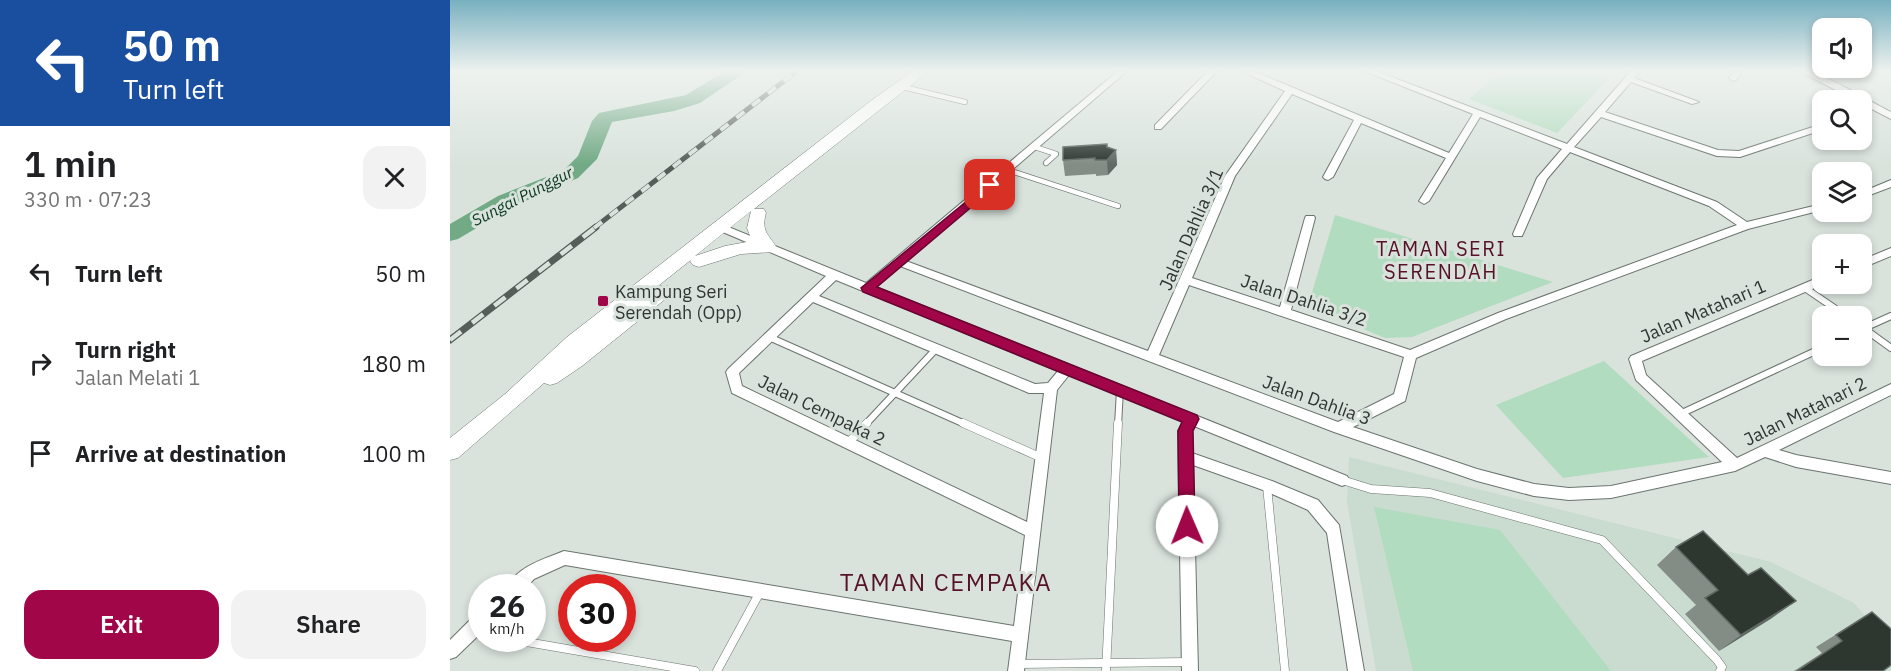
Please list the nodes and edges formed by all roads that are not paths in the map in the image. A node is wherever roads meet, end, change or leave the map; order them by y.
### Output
1 (878, 102) edge
2 (888, 102) edge
3 (1087, 102) edge
4 (1182, 102) edge
5 (1281, 102) edge
6 (1320, 102) edge
7 (1450, 102) edge
8 (1608, 102) edge
9 (1872, 107) edge
10 (1877, 109) junction
11 (1872, 111) edge
12 (1599, 112) junction
13 (1478, 113) junction
14 (1891, 116) edge
15 (1359, 118) junction
16 (1158, 127) dead end
17 (1812, 130) edge
18 (1035, 147) junction
19 (1568, 148) junction
20 (1451, 157) junction
21 (1046, 163) dead end
22 (1008, 170) junction
23 (1328, 177) dead end
24 (1891, 183) edge
25 (1872, 191) edge
26 (1424, 201) dead end
27 (1118, 206) dead end
28 (1812, 210) edge
29 (759, 213) junction
30 (1310, 218) dead end
31 (1746, 226) junction
32 (728, 230) junction
33 (1518, 234) dead end
34 (768, 248) junction
35 (1891, 252) edge
36 (1872, 260) edge
37 (699, 261) junction
38 (899, 262) junction
39 (834, 275) junction
40 (1186, 280) junction
41 (1812, 285) edge
42 (867, 288) junction
43 (1805, 288) junction
44 (811, 297) junction
45 (1831, 306) edge
46 (1284, 313) junction
47 (1891, 316) edge
48 (1872, 324) edge
49 (1872, 335) edge
50 (768, 337) junction
51 (1891, 348) edge
52 (936, 349) junction
53 (1812, 353) edge
54 (1412, 355) junction
55 (1152, 357) junction
56 (1067, 369) junction
57 (1051, 388) junction
58 (1891, 389) edge
59 (1120, 390) junction
60 (895, 393) junction
61 (512, 400) junction
62 (1680, 415) junction
63 (1191, 419) junction
64 (1339, 428) junction
65 (849, 442) junction
66 (450, 451) edge
67 (1765, 452) junction
68 (1186, 457) junction
69 (1043, 459) junction
70 (1735, 465) junction
71 (1891, 478) edge
72 (1342, 480) joint
73 (1267, 485) junction
74 (1034, 532) junction
75 (529, 574) edge
76 (760, 591) junction
77 (1021, 635) junction
78 (468, 638) edge
79 (546, 645) edge
80 (450, 651) edge
81 (1107, 667) edge
82 (1190, 667) edge
83 (1017, 668) edge
84 (695, 671) edge
85 (717, 671) edge
86 (1285, 671) edge
87 (1356, 671) edge
88 (1720, 671) edge

1 - 32 main road
2 - 29 main road
3 - 18 street
4 - 16 street
5 - 40 street, Jalan Dahlia 3/1
6 - 15 street
7 - 13 street
8 - 12 street
9 - 10 street
10 - 11 street
10 - 14 street
12 - 17 street
12 - 19 street
13 - 19 street
13 - 20 street
15 - 20 street
15 - 23 street
18 - 21 lane
18 - 22 street
19 - 31 street
19 - 33 street
20 - 26 street
22 - 27 lane
22 - 38 street
24 - 25 street
28 - 31 street
29 - 32 main road
29 - 34 main road
30 - 46 street
31 - 54 street
32 - 34 street
32 - 37 main road
32 - 61 main road
34 - 37 main road
34 - 39 street
35 - 36 street
37 - 61 main road
38 - 42 street
38 - 55 street, Jalan Dahlia 3
39 - 42 street
39 - 44 street, Jalan Cempaka 2
40 - 46 street, Jalan Dahlia 3/2
40 - 55 street, Jalan Dahlia 3/1
41 - 43 street, Jalan Matahari 1
42 - 56 street
43 - 45 lane
43 - 62 street, Jalan Matahari 1
44 - 50 street, Jalan Cempaka 2
44 - 52 street
46 - 54 street, Jalan Dahlia 3/2
47 - 48 lane
49 - 51 lane
50 - 60 lane
50 - 65 street, Jalan Cempaka 2
52 - 57 street
52 - 60 lane
53 - 62 lane
54 - 64 street
55 - 64 street, Jalan Dahlia 3
56 - 57 street
56 - 59 street
57 - 69 street
58 - 67 street, Jalan Matahari 2
59 - 63 street
59 - 81 lane
60 - 65 lane
60 - 69 lane
61 - 66 main road
62 - 70 street, Jalan Matahari 1
63 - 68 street
63 - 72 street
64 - 70 street, Jalan Dahlia 3
65 - 74 street, Jalan Cempaka 2
67 - 70 street, Jalan Matahari 2
67 - 71 street
68 - 73 street
68 - 82 street
69 - 74 street
72 - 88 lane
73 - 86 lane
73 - 87 street
74 - 77 street
75 - 76 street
76 - 77 street
76 - 85 lane
77 - 83 street
78 - 80 street
79 - 84 lane
81 - 82 lane
81 - 83 lane

